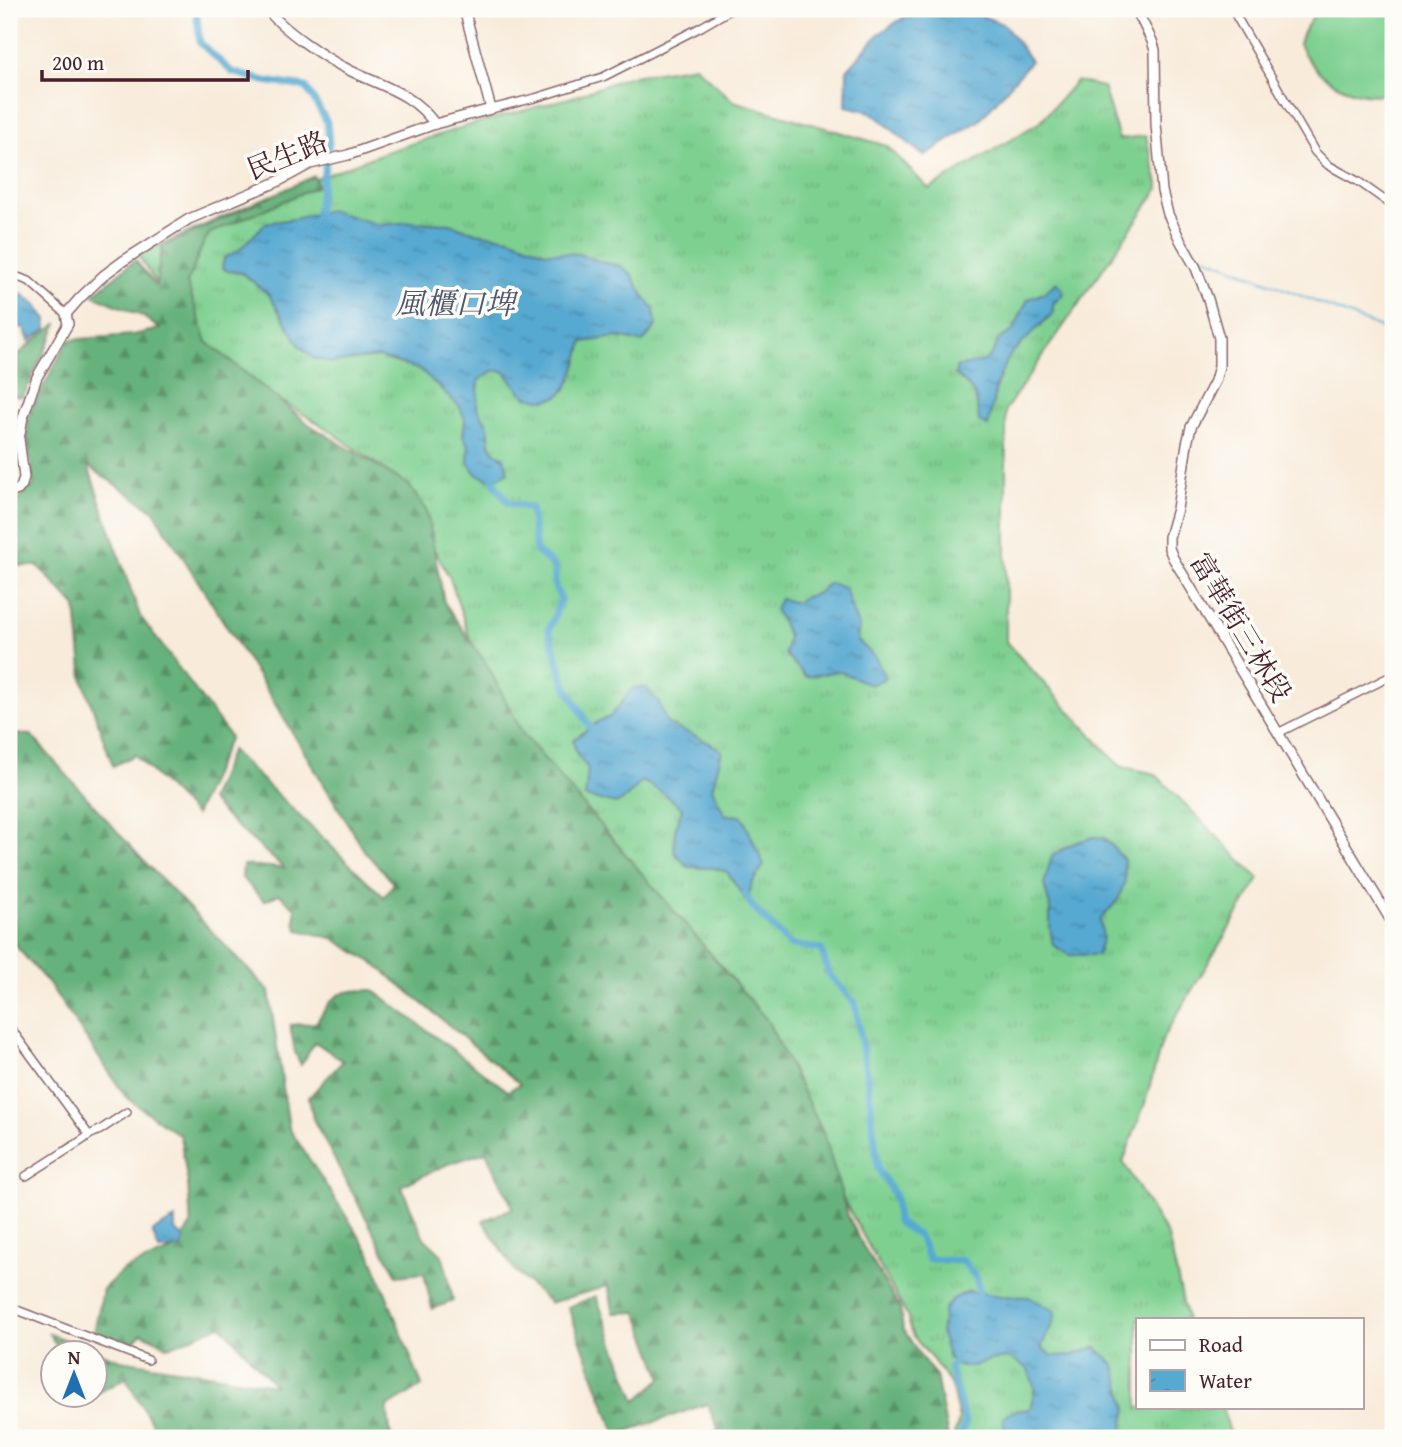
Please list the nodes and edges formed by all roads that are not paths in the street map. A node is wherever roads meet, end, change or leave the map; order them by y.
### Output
1 (267, 9) edge
2 (464, 9) edge
3 (732, 9) edge
4 (1136, 9) edge
5 (1232, 9) edge
6 (491, 109) junction
7 (435, 124) junction
8 (1393, 206) edge
9 (9, 274) edge
10 (66, 314) junction
11 (9, 493) edge
12 (1393, 675) edge
13 (1278, 733) junction
14 (1393, 924) edge
15 (9, 1026) edge
16 (127, 1112) dead end
17 (89, 1135) junction
18 (26, 1175) dead end
19 (9, 1307) edge
20 (148, 1360) dead end

1 - 7 street
2 - 6 street
3 - 6 street, 民生路
4 - 13 street, 富華街三林段
5 - 8 street
6 - 7 street, 民生路
7 - 10 street, 民生路
9 - 10 street
10 - 11 street, 民生路
12 - 13 street
13 - 14 street, 富華街三林段
15 - 17 street
16 - 17 street
17 - 18 street
19 - 20 street

